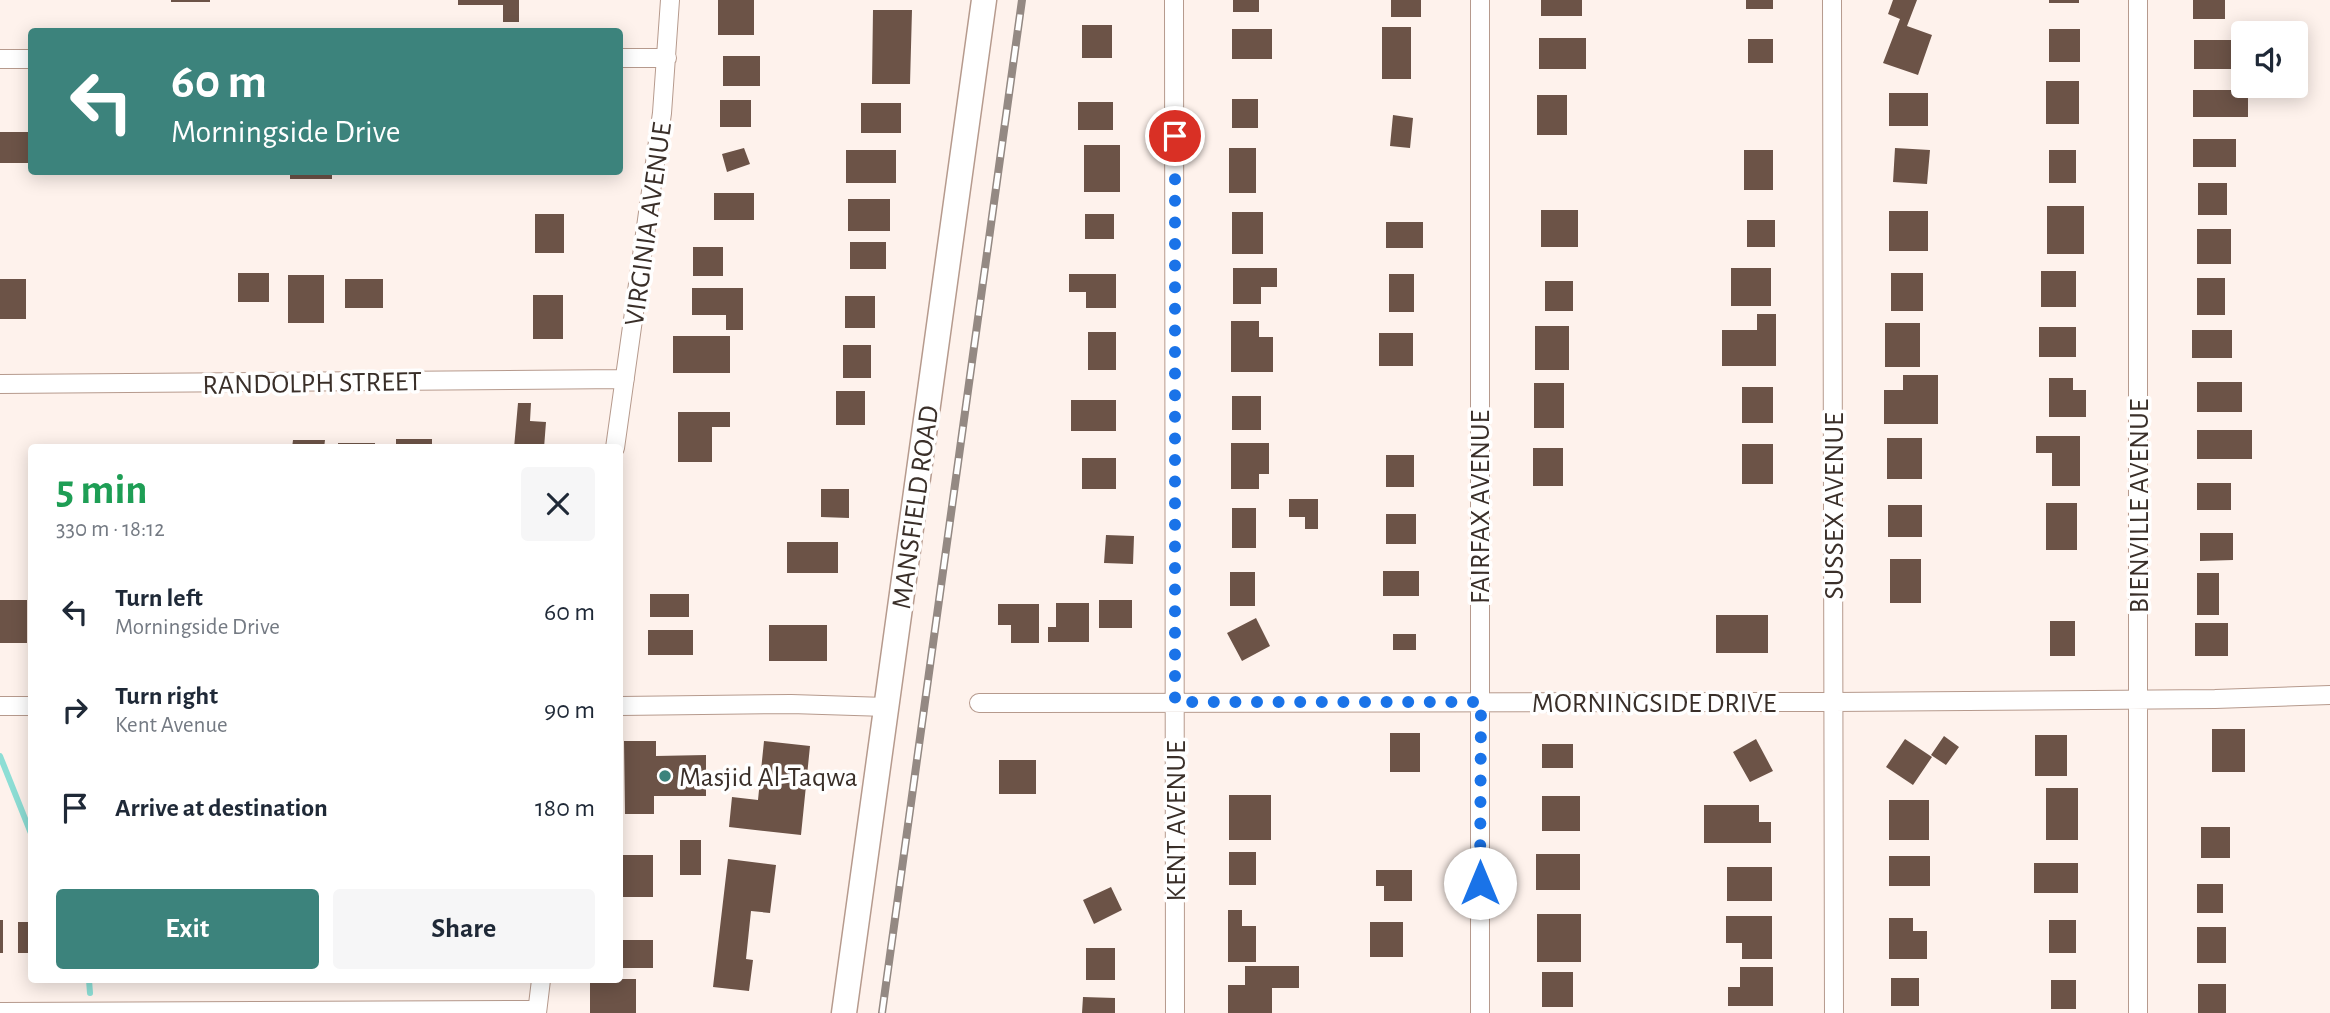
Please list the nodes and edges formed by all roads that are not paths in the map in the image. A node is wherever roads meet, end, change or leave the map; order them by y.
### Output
1 (670, 0) edge
2 (984, 0) edge
3 (1174, 0) edge
4 (1480, 0) edge
5 (1832, 0) edge
6 (2138, 0) edge
7 (623, 58) edge
8 (667, 58) junction
9 (0, 59) edge
10 (28, 59) edge
11 (625, 379) junction
12 (0, 384) edge
13 (616, 444) edge
14 (2330, 695) edge
15 (2138, 699) junction
16 (1175, 702) junction
17 (1481, 702) junction
18 (1833, 702) junction
19 (979, 703) dead end
20 (0, 706) edge
21 (28, 706) edge
22 (623, 706) edge
23 (887, 707) junction
24 (541, 983) edge
25 (0, 1012) edge
26 (537, 1012) edge
27 (844, 1013) edge
28 (1175, 1013) edge
29 (1480, 1013) edge
30 (1834, 1013) edge
31 (2138, 1013) edge

1 - 8 street, VIRGINIA AVENUE
2 - 23 main road, MANSFIELD ROAD
3 - 16 street, KENT AVENUE
4 - 17 street, FAIRFAX AVENUE
5 - 18 street, SUSSEX AVENUE
6 - 15 street, BIENVILLE AVENUE
7 - 8 street
8 - 11 street, VIRGINIA AVENUE
9 - 10 street
11 - 12 street, RANDOLPH STREET
11 - 13 street, VIRGINIA AVENUE
14 - 15 street, MORNINGSIDE DRIVE
15 - 18 street, MORNINGSIDE DRIVE
15 - 31 street, BIENVILLE AVENUE
16 - 17 street, MORNINGSIDE DRIVE
16 - 19 street, MORNINGSIDE DRIVE
16 - 28 street, KENT AVENUE
17 - 18 street, MORNINGSIDE DRIVE
17 - 29 street, FAIRFAX AVENUE
18 - 30 street, SUSSEX AVENUE
20 - 21 street
22 - 23 street
23 - 27 main road, MANSFIELD ROAD
24 - 26 street
25 - 26 street

